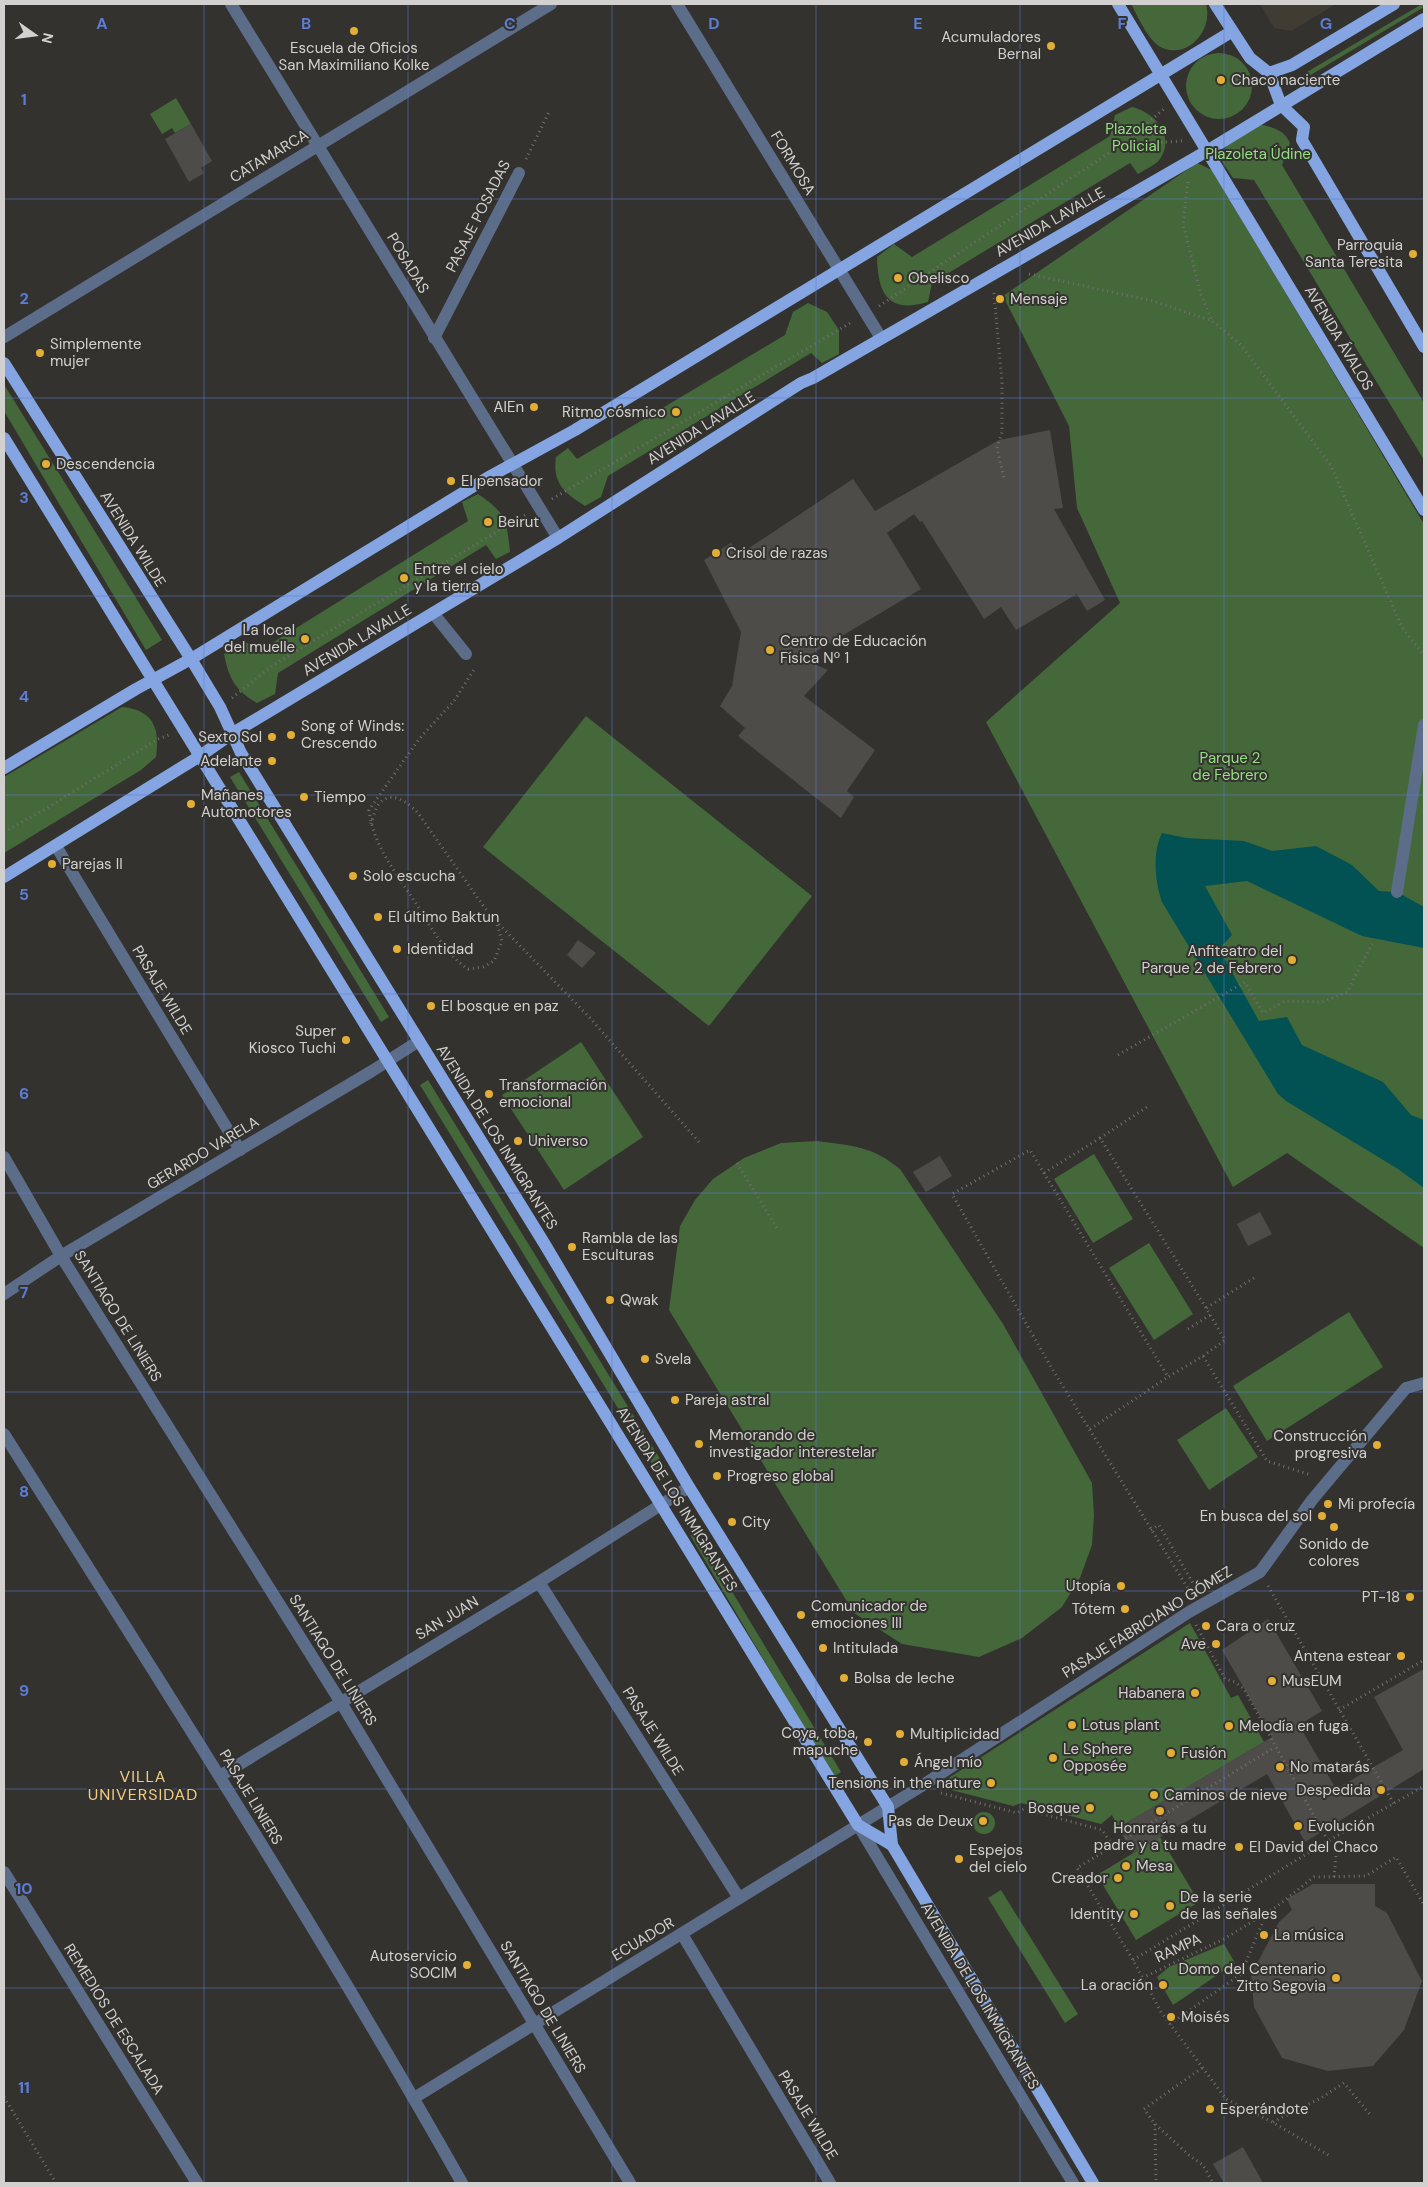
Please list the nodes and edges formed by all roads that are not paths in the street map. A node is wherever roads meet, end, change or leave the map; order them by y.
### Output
1 (231, 4) edge
2 (551, 4) edge
3 (677, 4) edge
4 (1118, 4) edge
5 (1214, 4) edge
6 (1394, 4) edge
7 (1424, 19) edge
8 (1231, 32) junction
9 (1269, 73) junction
10 (1159, 74) junction
11 (1282, 104) junction
12 (318, 146) junction
13 (1206, 150) junction
14 (519, 173) road end
15 (838, 269) junction
16 (4, 337) edge
17 (434, 338) junction
18 (881, 338) junction
19 (1424, 347) edge
20 (4, 363) edge
21 (4, 438) edge
22 (511, 463) junction
23 (1424, 510) edge
24 (558, 538) junction
25 (433, 613) junction
26 (466, 654) road end
27 (191, 659) junction
28 (152, 680) junction
29 (1424, 725) edge
30 (233, 733) junction
31 (200, 756) junction
32 (4, 768) edge
33 (56, 846) junction
34 (4, 877) edge
35 (1398, 892) dead end
36 (419, 1041) junction
37 (387, 1062) junction
38 (240, 1150) junction
39 (4, 1157) edge
40 (61, 1256) junction
41 (4, 1294) edge
42 (1424, 1383) edge
43 (4, 1434) edge
44 (689, 1487) junction
45 (660, 1505) junction
46 (539, 1582) junction
47 (340, 1701) junction
48 (220, 1776) junction
49 (888, 1807) junction
50 (858, 1825) junction
51 (892, 1845) junction
52 (4, 1872) edge
53 (739, 1898) junction
54 (682, 1934) junction
55 (534, 2023) junction
56 (414, 2098) junction
57 (197, 2183) edge
58 (462, 2183) edge
59 (630, 2183) edge
60 (830, 2183) edge
61 (1073, 2183) edge
62 (1093, 2183) edge

1 - 12 street, POSADAS
2 - 12 street, CATAMARCA
3 - 15 street, FORMOSA
4 - 10 main road, AVENIDA ÁVALOS
5 - 8 main road
6 - 9 main road
7 - 11 main road, AVENIDA LAVALLE
8 - 9 main road
8 - 10 main road
9 - 11 main road
10 - 13 main road, AVENIDA ÁVALOS
10 - 15 main road
11 - 13 main road, AVENIDA LAVALLE
11 - 19 main road
12 - 16 street, CATAMARCA
12 - 17 street, POSADAS
13 - 18 main road, AVENIDA LAVALLE
13 - 23 main road, AVENIDA ÁVALOS
14 - 17 street, PASAJE POSADAS
15 - 18 street, FORMOSA
15 - 22 main road
17 - 22 street, POSADAS
18 - 24 main road, AVENIDA LAVALLE
20 - 27 main road, AVENIDA WILDE
21 - 28 main road
22 - 24 street, POSADAS
22 - 27 main road
24 - 25 main road, AVENIDA LAVALLE
25 - 26 street
25 - 30 main road, AVENIDA LAVALLE
27 - 28 main road
27 - 30 main road, AVENIDA WILDE
28 - 31 main road
28 - 32 main road
29 - 35 street
30 - 31 main road, AVENIDA LAVALLE
30 - 36 main road, AVENIDA DE LOS INMIGRANTES
31 - 33 main road, AVENIDA LAVALLE
31 - 37 main road, AVENIDA DE LOS INMIGRANTES
33 - 34 main road, AVENIDA LAVALLE
33 - 38 street, PASAJE WILDE
36 - 37 street, GERARDO VARELA
36 - 44 main road, AVENIDA DE LOS INMIGRANTES
37 - 38 street, GERARDO VARELA
37 - 45 main road, AVENIDA DE LOS INMIGRANTES
38 - 40 street, GERARDO VARELA
39 - 40 street, SANTIAGO DE LINIERS
40 - 41 street, GERARDO VARELA
40 - 47 street, SANTIAGO DE LINIERS
42 - 49 street, PASAJE FABRICIANO GÓMEZ
43 - 48 street, PASAJE LINIERS
44 - 45 street, SAN JUAN
44 - 49 main road, AVENIDA DE LOS INMIGRANTES
45 - 46 street, SAN JUAN
45 - 50 main road, AVENIDA DE LOS INMIGRANTES
46 - 47 street, SAN JUAN
46 - 53 street, PASAJE WILDE
47 - 48 street, SAN JUAN
47 - 55 street, SANTIAGO DE LINIERS
48 - 56 street, PASAJE LINIERS
49 - 50 street, ECUADOR
49 - 51 main road, AVENIDA DE LOS INMIGRANTES
50 - 51 main road, AVENIDA DE LOS INMIGRANTES
50 - 53 street, ECUADOR
50 - 61 street, AVENIDA DE LOS INMIGRANTES
51 - 62 main road, AVENIDA DE LOS INMIGRANTES
52 - 57 street, REMEDIOS DE ESCALADA
53 - 54 street, ECUADOR
54 - 55 street, ECUADOR
54 - 60 street, PASAJE WILDE
55 - 56 street, ECUADOR
55 - 59 street, SANTIAGO DE LINIERS
56 - 58 street, PASAJE LINIERS

